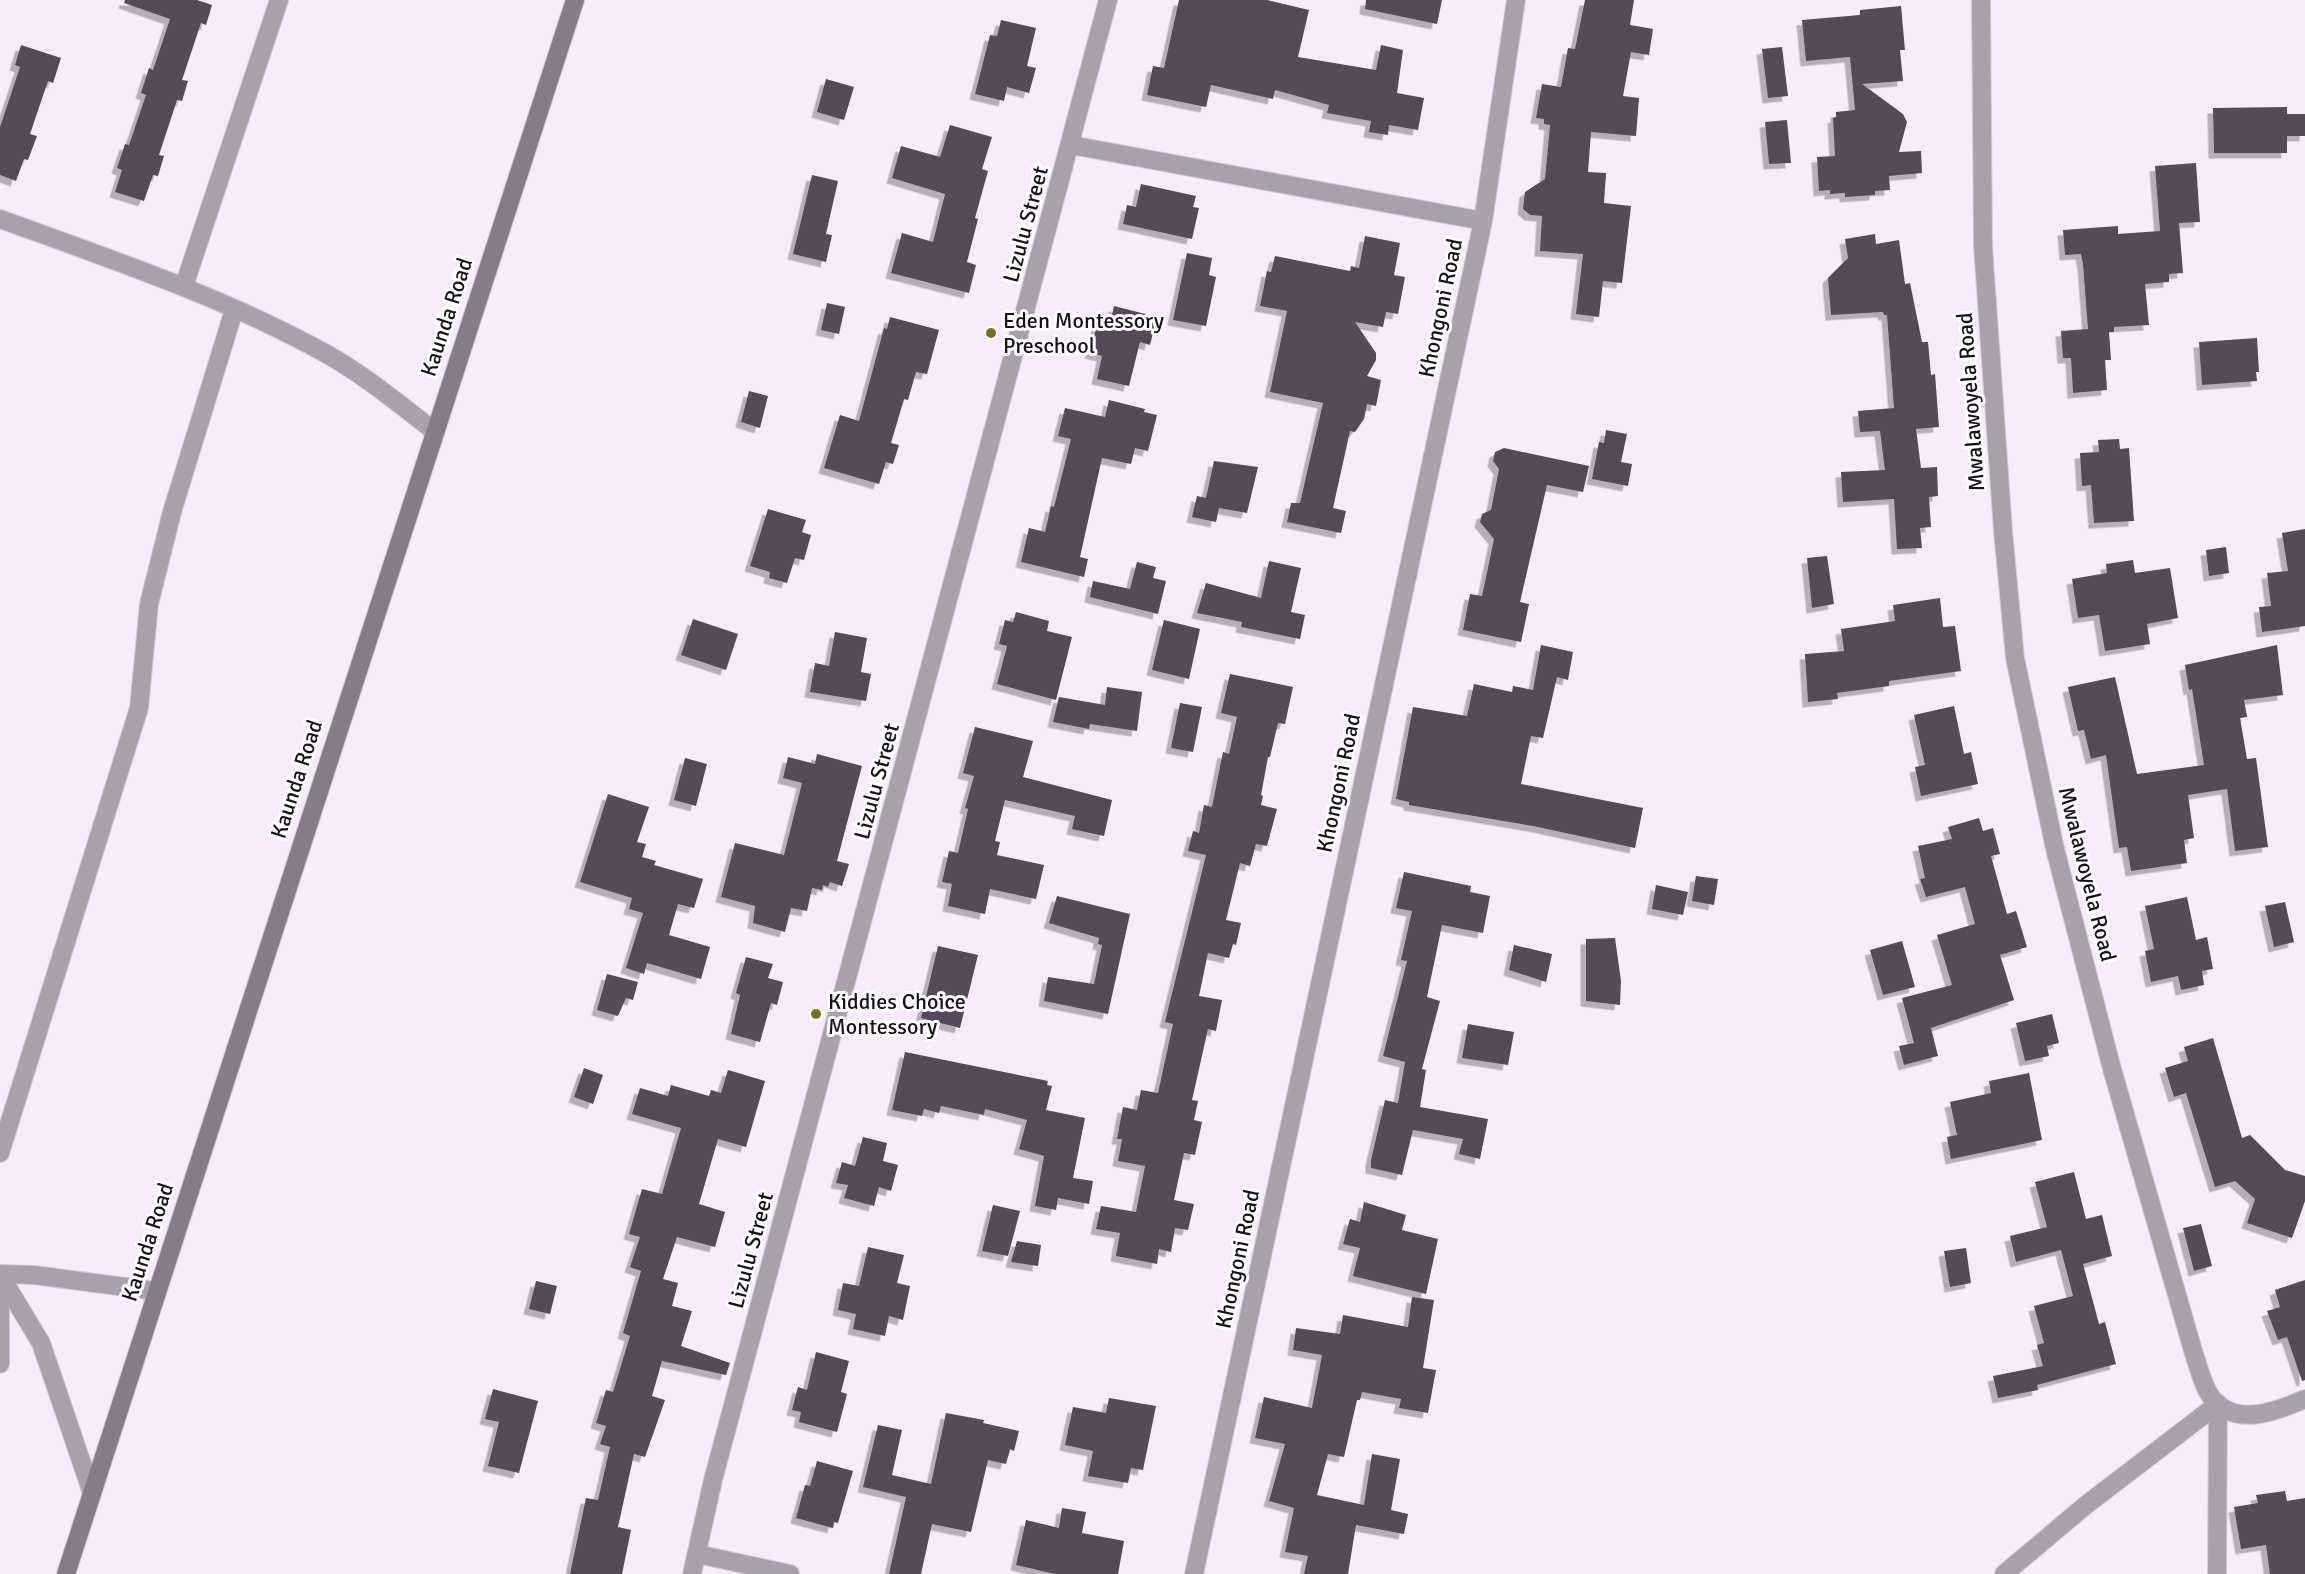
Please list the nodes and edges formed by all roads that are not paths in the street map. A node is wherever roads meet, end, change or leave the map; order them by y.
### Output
1 (279, 0) edge
2 (575, 0) edge
3 (1108, 0) edge
4 (1516, 0) edge
5 (1981, 0) edge
6 (1071, 145) junction
7 (0, 219) edge
8 (1483, 221) junction
9 (184, 286) junction
10 (234, 310) junction
11 (434, 430) junction
12 (0, 1153) edge
13 (0, 1274) edge
14 (0, 1283) edge
15 (156, 1292) junction
16 (0, 1364) edge
17 (2305, 1400) edge
18 (2218, 1404) junction
19 (91, 1490) junction
20 (697, 1554) junction
21 (66, 1574) edge
22 (692, 1574) edge
23 (790, 1574) edge
24 (1194, 1574) edge
25 (2004, 1574) edge
26 (2217, 1574) edge

1 - 9 street
2 - 11 main road, Kaunda Road
3 - 6 street, Lizulu Street
4 - 8 street, Khongoni Road
5 - 18 street, Mwalawoyela Road
6 - 8 street
6 - 20 street, Lizulu Street
7 - 9 street
8 - 24 street, Khongoni Road
9 - 10 street
10 - 11 street
10 - 12 street
11 - 15 main road, Kaunda Road
13 - 15 street
13 - 19 street
14 - 16 street
15 - 19 main road, Kaunda Road
17 - 18 street
18 - 25 street
18 - 26 street
19 - 21 main road, Kaunda Road
20 - 22 street, Lizulu Street
20 - 23 street

